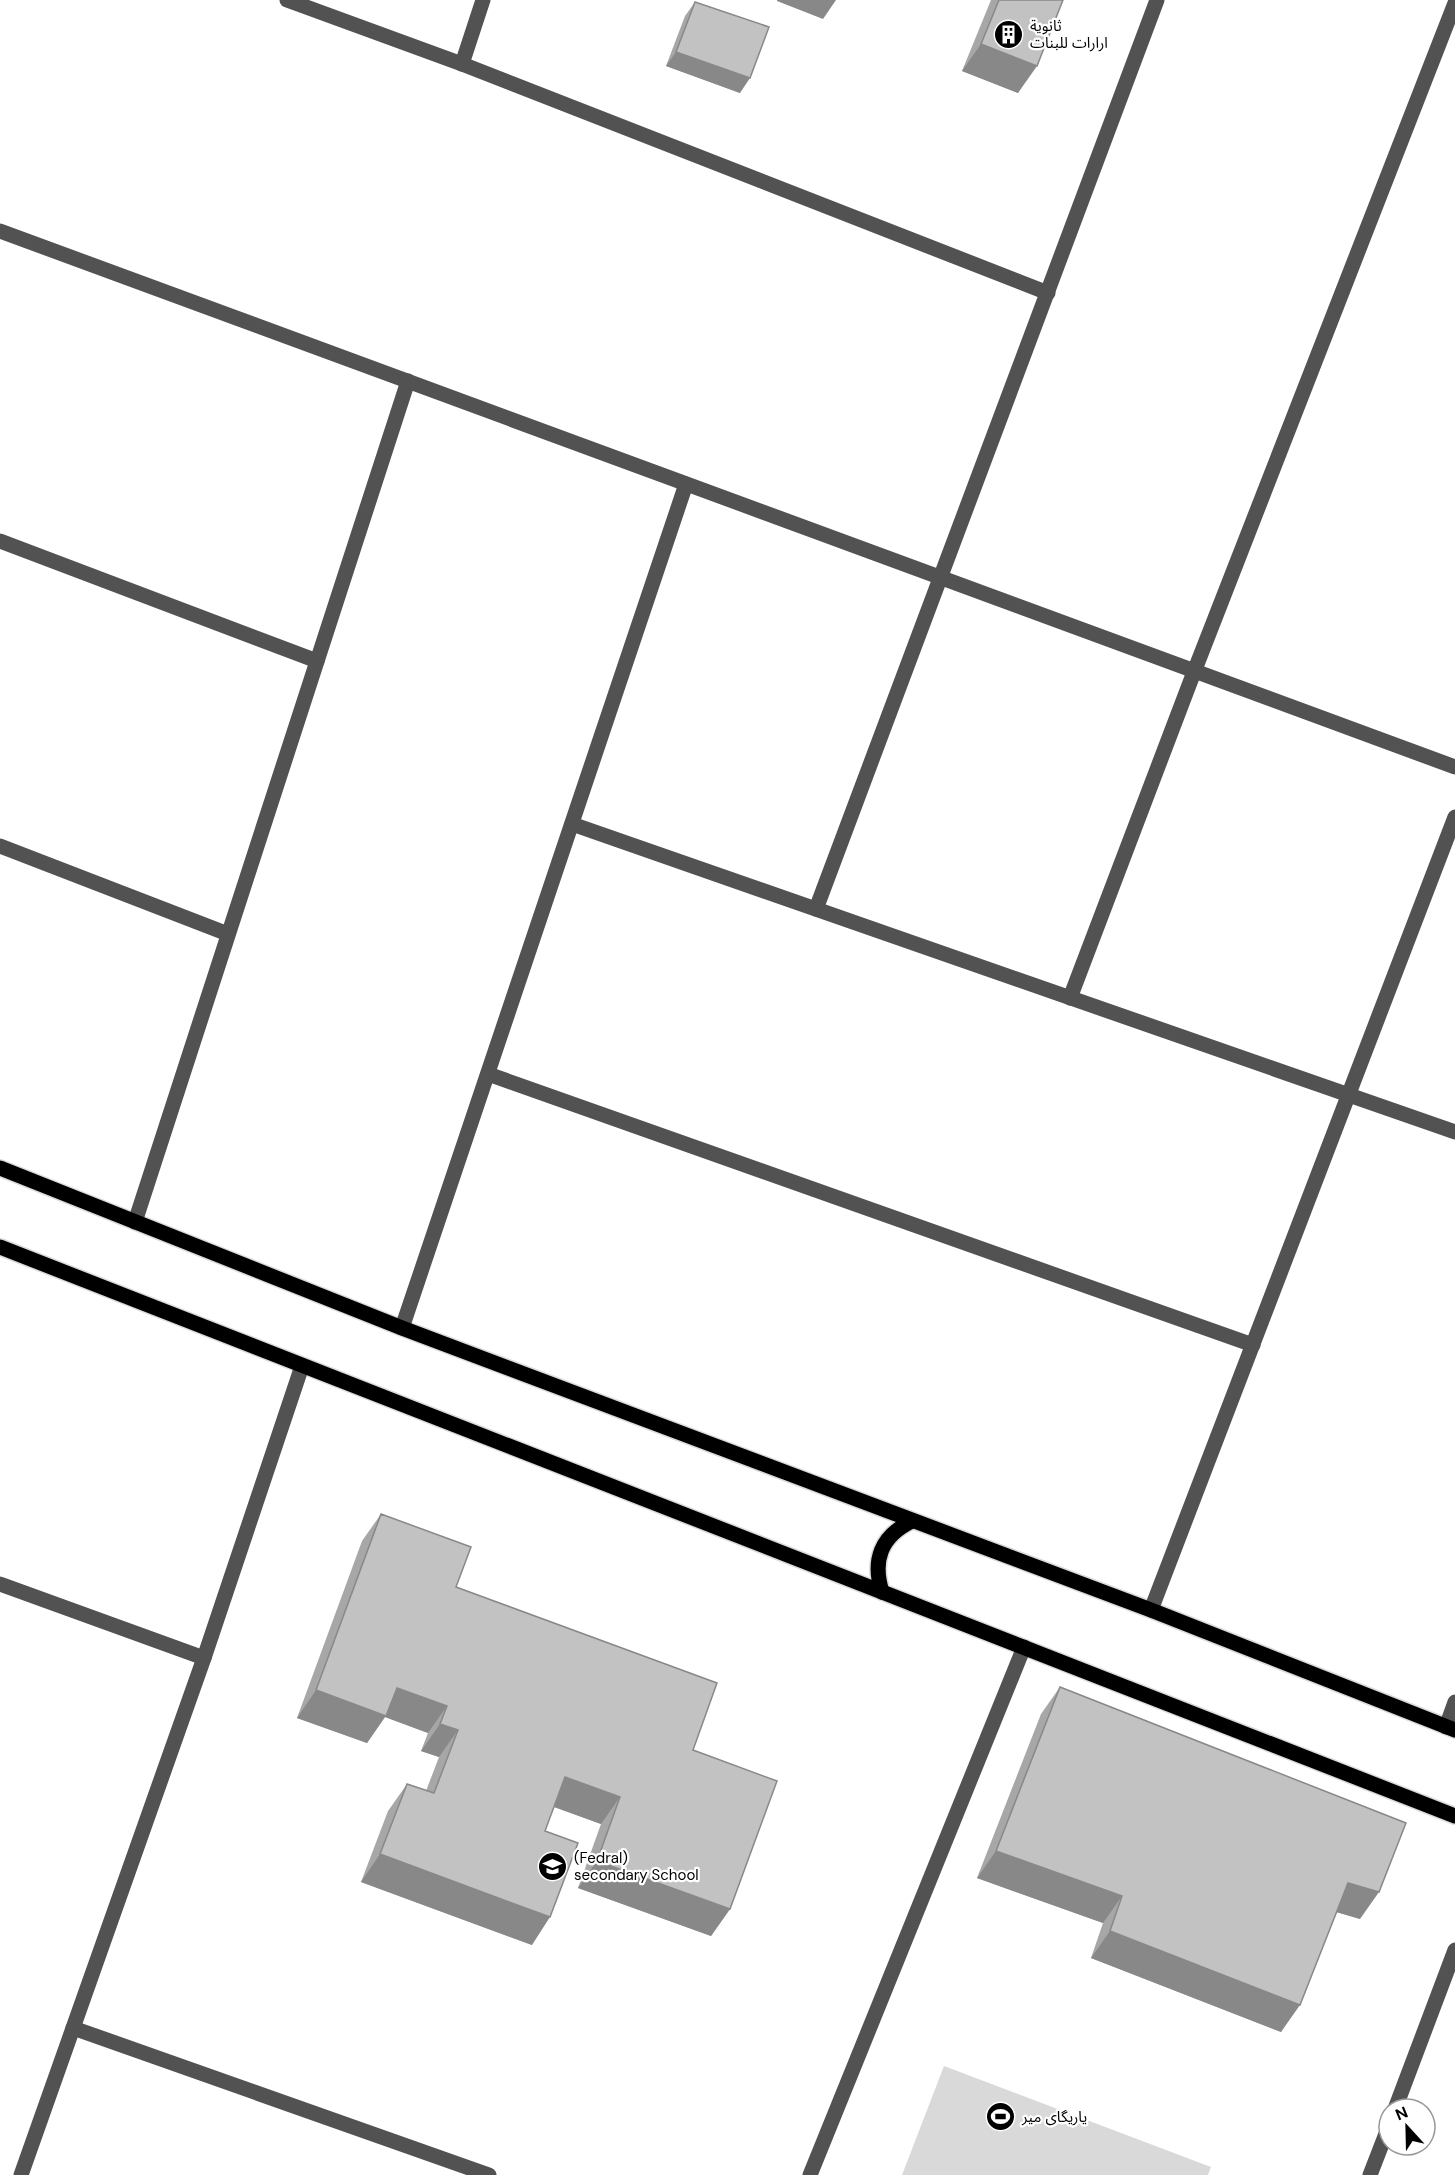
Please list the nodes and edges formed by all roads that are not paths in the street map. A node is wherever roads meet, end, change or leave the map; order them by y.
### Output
1 (286, 0) edge
2 (483, 0) edge
3 (1157, 0) edge
4 (1455, 3) edge
5 (462, 64) junction
6 (0, 231) edge
7 (1048, 293) junction
8 (408, 381) junction
9 (686, 484) junction
10 (0, 541) edge
11 (942, 578) junction
12 (317, 661) junction
13 (1194, 672) junction
14 (1455, 767) edge
15 (1455, 817) edge
16 (572, 824) junction
17 (0, 846) edge
18 (816, 909) junction
19 (228, 934) junction
20 (1071, 998) junction
21 (488, 1074) junction
22 (1348, 1095) junction
23 (1455, 1132) edge
24 (0, 1168) edge
25 (135, 1222) junction
26 (0, 1247) edge
27 (402, 1329) junction
28 (1252, 1345) junction
29 (302, 1366) junction
30 (912, 1521) junction
31 (0, 1584) edge
32 (882, 1592) junction
33 (1151, 1611) junction
34 (1024, 1647) junction
35 (204, 1658) junction
36 (1455, 1702) edge
37 (1451, 1729) edge
38 (1455, 1816) edge
39 (1455, 1950) edge
40 (73, 2028) junction
41 (1400, 2097) edge
42 (1377, 2157) edge
43 (21, 2175) edge
44 (489, 2175) edge
45 (810, 2175) edge
46 (1370, 2175) edge

1 - 5 street
2 - 5 street
3 - 7 street
4 - 13 street
5 - 7 street
6 - 8 street
7 - 11 street
8 - 9 street
8 - 12 street
9 - 11 street
9 - 16 street
10 - 12 street
11 - 13 street
11 - 18 street
12 - 19 street
13 - 14 street
13 - 20 street
15 - 22 street
16 - 18 street
16 - 21 street
17 - 19 street
18 - 20 street
19 - 25 street
20 - 22 street
21 - 27 street
21 - 28 street
22 - 23 street
22 - 28 street
24 - 25 main road
25 - 27 main road
26 - 29 main road
27 - 30 main road
28 - 33 street
29 - 32 main road
29 - 35 street
30 - 32 main road
30 - 33 main road
31 - 35 street
32 - 34 main road
33 - 37 main road
34 - 38 main road
34 - 45 street
35 - 40 street
36 - 37 street
39 - 41 street
40 - 43 street
40 - 44 street
42 - 46 street

